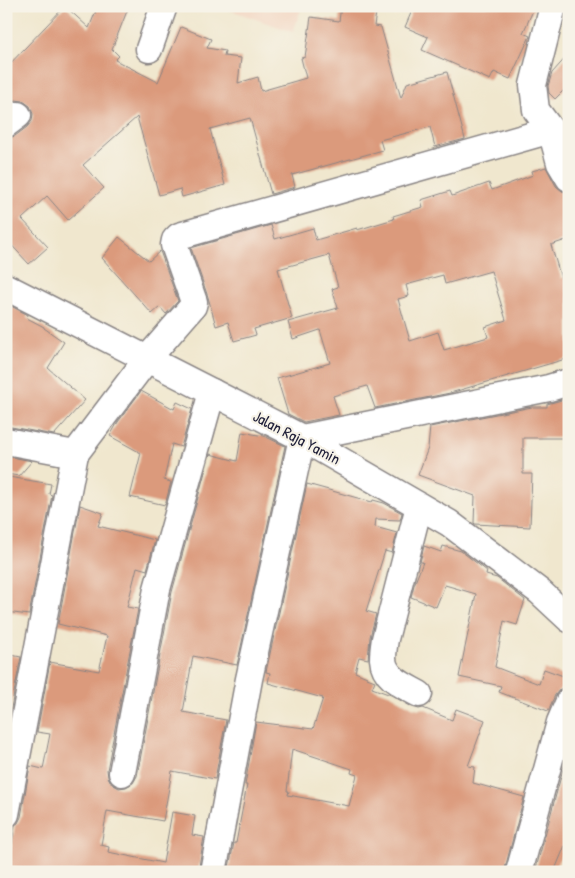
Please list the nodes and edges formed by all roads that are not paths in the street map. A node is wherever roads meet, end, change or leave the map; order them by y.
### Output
1 (164, 6) edge
2 (553, 6) edge
3 (149, 49) dead end
4 (551, 130) junction
5 (569, 178) edge
6 (6, 287) edge
7 (147, 359) junction
8 (569, 382) edge
9 (212, 392) junction
10 (302, 438) junction
11 (6, 441) edge
12 (74, 454) junction
13 (419, 506) junction
14 (569, 619) edge
15 (419, 694) dead end
16 (569, 700) edge
17 (122, 773) dead end
18 (6, 814) edge
19 (214, 872) edge
20 (519, 872) edge

1 - 3 street
2 - 4 street
4 - 5 street
4 - 7 street
6 - 7 street, Jalan Raja Yamin
7 - 9 street, Jalan Raja Yamin
7 - 12 street
8 - 10 street
9 - 10 street, Jalan Raja Yamin
9 - 17 street
10 - 13 street, Jalan Raja Yamin
10 - 19 street
11 - 12 street
12 - 18 street
13 - 14 street, Jalan Raja Yamin
13 - 15 street
16 - 20 street

